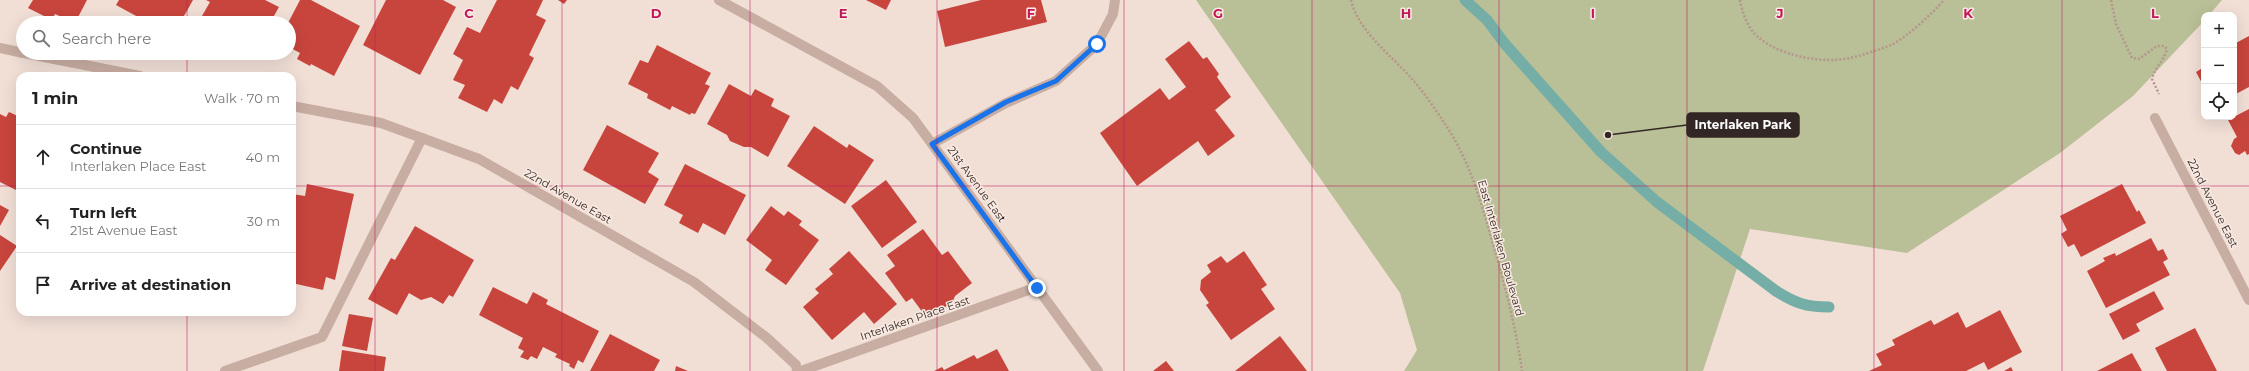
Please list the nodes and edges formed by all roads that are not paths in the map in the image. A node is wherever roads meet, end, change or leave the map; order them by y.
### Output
1 (719, 0) edge
2 (1115, 0) edge
3 (0, 48) edge
4 (16, 51) edge
5 (59, 60) edge
6 (120, 72) edge
7 (296, 107) edge
8 (2155, 118) dead end
9 (422, 138) junction
10 (932, 144) junction
11 (1037, 288) junction
12 (2249, 300) edge
13 (225, 371) edge
14 (797, 371) edge
15 (801, 371) edge
16 (1098, 371) edge

1 - 10 street, 21st Avenue East
2 - 10 street
3 - 4 street
5 - 6 street
7 - 9 street, 22nd Avenue East
8 - 12 street, 22nd Avenue East
9 - 13 street
9 - 14 street, 22nd Avenue East
10 - 11 street, 21st Avenue East
11 - 15 street, Interlaken Place East
11 - 16 street, 21st Avenue East

